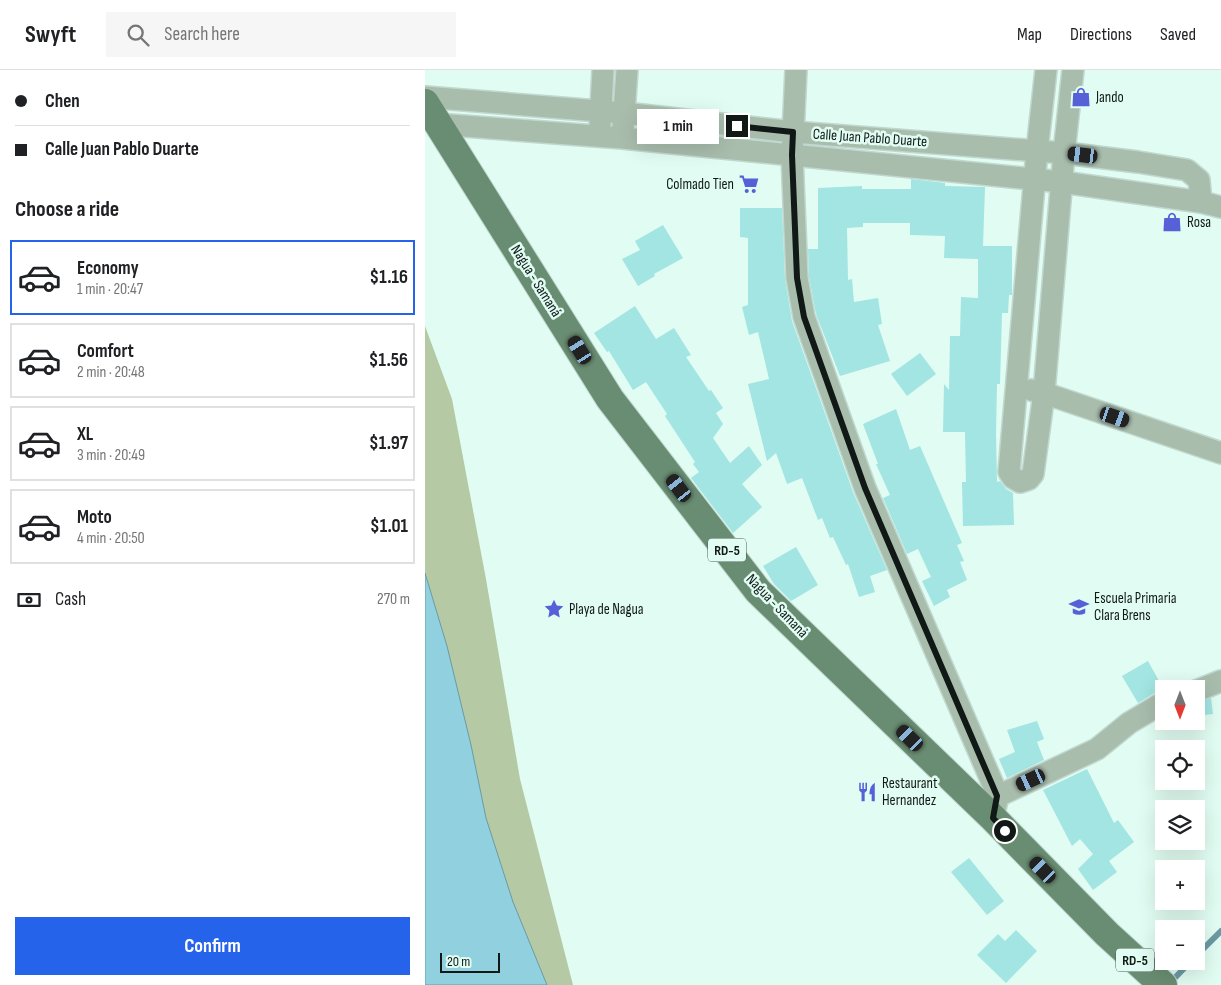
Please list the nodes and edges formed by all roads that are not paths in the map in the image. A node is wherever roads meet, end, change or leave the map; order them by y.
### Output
1 (603, 70) edge
2 (627, 70) edge
3 (796, 70) edge
4 (1046, 70) edge
5 (1073, 70) edge
6 (425, 96) edge
7 (599, 112) junction
8 (431, 113) edge
9 (624, 114) junction
10 (793, 132) junction
11 (600, 137) junction
12 (622, 138) junction
13 (1037, 151) junction
14 (1064, 153) junction
15 (792, 155) junction
16 (1034, 179) junction
17 (1062, 182) junction
18 (1211, 205) edge
19 (1016, 388) junction
20 (1044, 393) junction
21 (1221, 453) edge
22 (1221, 681) edge
23 (1205, 687) edge
24 (1155, 708) edge
25 (995, 807) junction
26 (1163, 985) edge

1 - 7 street
2 - 9 street
3 - 10 street
4 - 13 street
5 - 14 street
6 - 7 street, Calle Juan Pablo Duarte
7 - 9 street, Calle Juan Pablo Duarte
7 - 11 street
8 - 11 street, Calle Juan Pablo Duarte
8 - 25 main road, Nagua - Samaná / RD-5
9 - 10 street, Calle Juan Pablo Duarte
9 - 12 street
10 - 13 street, Calle Juan Pablo Duarte
10 - 15 street
11 - 12 street, Calle Juan Pablo Duarte
12 - 15 street, Calle Juan Pablo Duarte
13 - 14 street, Calle Juan Pablo Duarte
13 - 16 street
14 - 17 street
14 - 18 street, Calle Juan Pablo Duarte
15 - 16 street, Calle Juan Pablo Duarte
15 - 25 street
16 - 17 street, Calle Juan Pablo Duarte
16 - 19 street
17 - 18 street, Calle Juan Pablo Duarte
17 - 20 street
19 - 20 street
19 - 20 street
20 - 21 street
22 - 23 street
24 - 25 street
25 - 26 main road, Nagua - Samaná / RD-5

